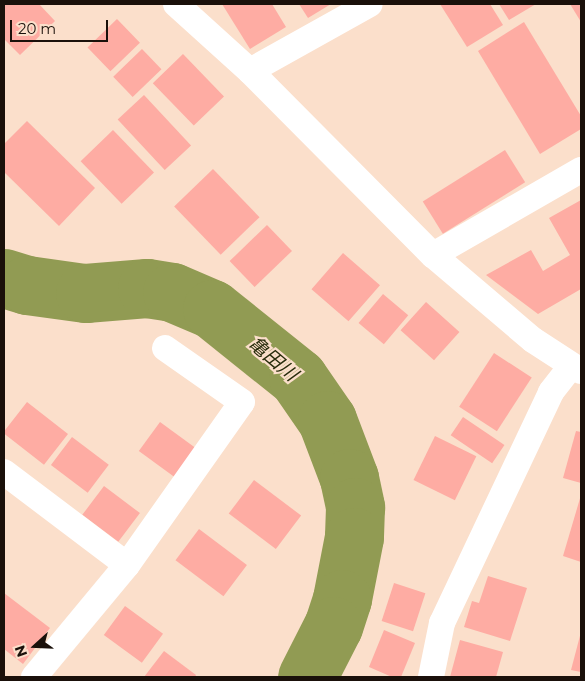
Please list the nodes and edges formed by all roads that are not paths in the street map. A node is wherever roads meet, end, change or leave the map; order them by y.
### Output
1 (176, 4) edge
2 (370, 4) edge
3 (250, 71) junction
4 (581, 170) edge
5 (434, 255) junction
6 (165, 348) dead end
7 (576, 368) edge
8 (4, 472) edge
9 (127, 565) junction
10 (34, 677) edge
11 (431, 677) edge

1 - 3 street
2 - 3 street
3 - 5 street
4 - 5 street
5 - 7 street
6 - 9 street
7 - 11 street
8 - 9 street
9 - 10 street

